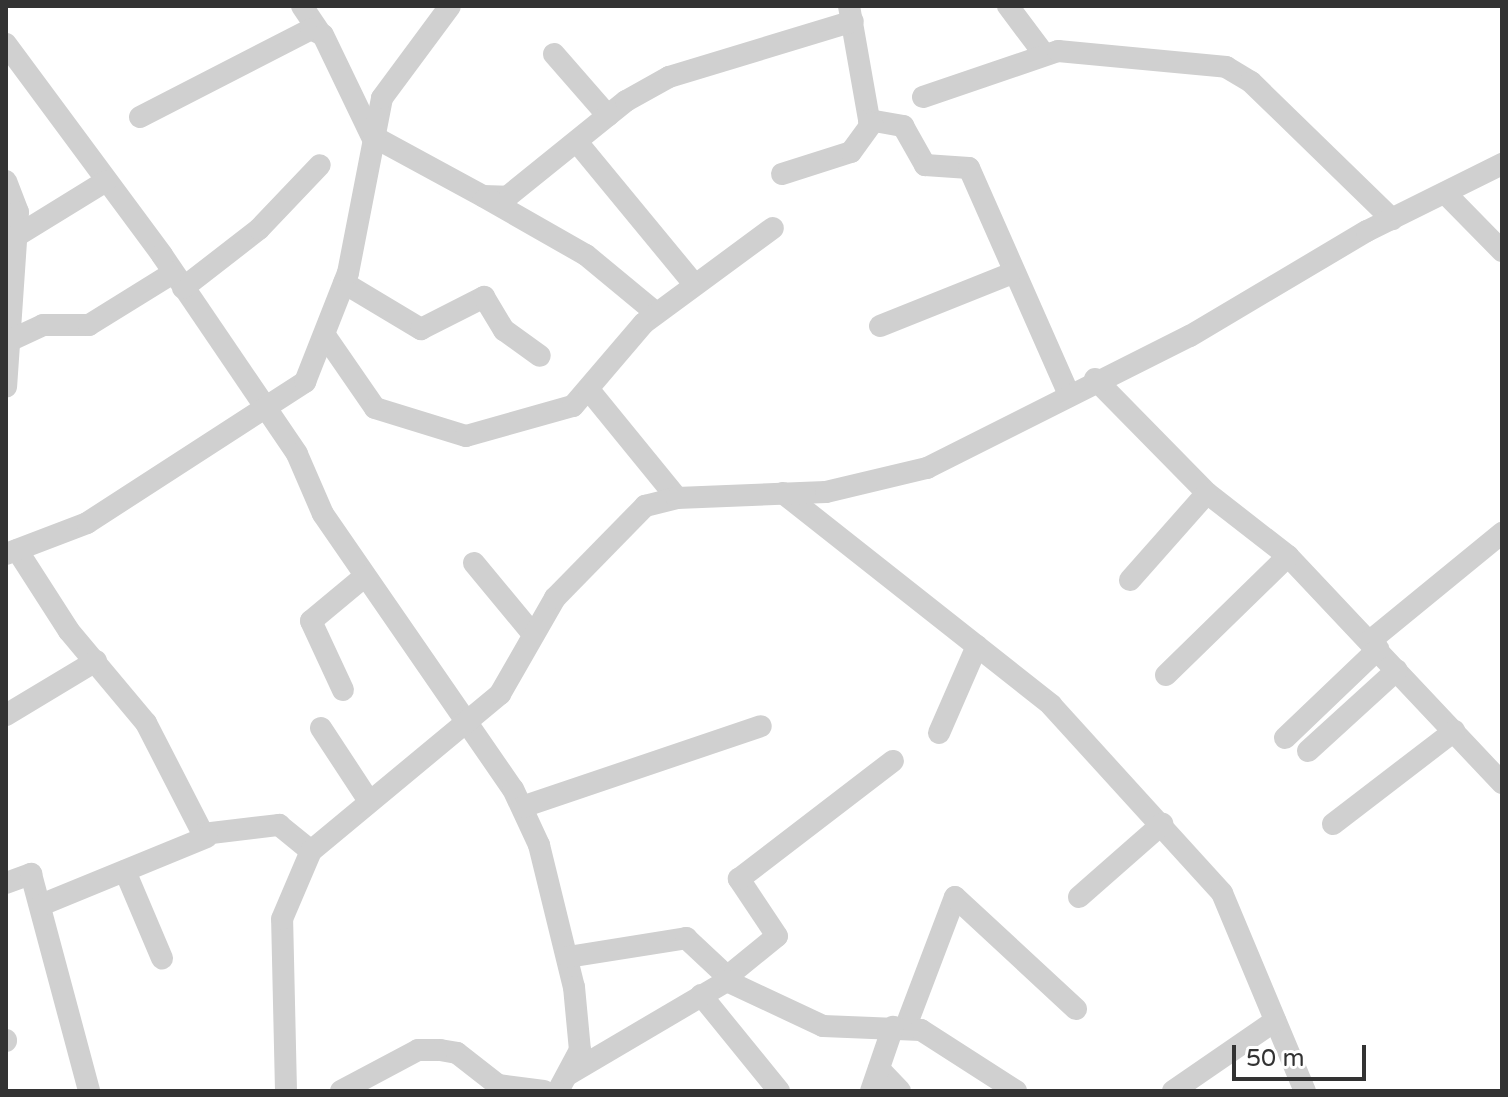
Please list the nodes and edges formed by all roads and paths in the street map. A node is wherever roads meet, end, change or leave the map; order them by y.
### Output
1 (302, 6) edge
2 (450, 6) edge
3 (1008, 6) edge
4 (851, 14) edge
5 (319, 31) junction
6 (6, 44) edge
7 (554, 54) dead end
8 (1044, 54) junction
9 (923, 97) dead end
10 (608, 116) junction
11 (140, 117) dead end
12 (872, 123) junction
13 (376, 141) junction
14 (577, 142) junction
15 (1502, 164) edge
16 (320, 165) dead end
17 (782, 174) dead end
18 (6, 181) edge
19 (106, 181) junction
20 (1446, 194) junction
21 (483, 196) junction
22 (1392, 219) junction
23 (773, 228) dead end
24 (15, 237) junction
25 (1502, 251) edge
26 (1010, 274) junction
27 (178, 280) junction
28 (344, 283) junction
29 (695, 285) junction
30 (656, 313) junction
31 (880, 326) dead end
32 (326, 337) junction
33 (11, 340) junction
34 (540, 356) dead end
35 (1095, 379) junction
36 (6, 387) edge
37 (589, 390) junction
38 (1069, 395) junction
39 (265, 412) junction
40 (783, 493) junction
41 (1207, 493) junction
42 (677, 498) junction
43 (1502, 533) edge
44 (12, 552) edge
45 (1288, 556) junction
46 (474, 563) dead end
47 (365, 576) junction
48 (1130, 580) dead end
49 (531, 632) junction
50 (1374, 645) junction
51 (977, 646) junction
52 (96, 661) junction
53 (1397, 670) junction
54 (1166, 675) dead end
55 (343, 690) dead end
56 (6, 715) edge
57 (468, 725) junction
58 (761, 726) dead end
59 (321, 728) dead end
60 (1454, 731) junction
61 (939, 733) dead end
62 (1285, 738) dead end
63 (1308, 751) dead end
64 (893, 761) dead end
65 (1502, 783) edge
66 (369, 801) junction
67 (522, 807) junction
68 (1162, 824) junction
69 (1333, 824) dead end
70 (207, 837) junction
71 (311, 851) junction
72 (125, 871) junction
73 (6, 883) edge
74 (1079, 897) dead end
75 (41, 905) junction
76 (568, 957) junction
77 (162, 958) dead end
78 (730, 978) junction
79 (701, 995) junction
80 (1076, 1009) dead end
81 (1275, 1021) junction
82 (900, 1027) junction
83 (879, 1069) junction
84 (375, 1082) edge
85 (563, 1083) edge
86 (89, 1091) edge
87 (286, 1091) edge
88 (341, 1091) edge
89 (544, 1091) edge
90 (779, 1091) edge
91 (871, 1091) edge
92 (900, 1091) edge
93 (1016, 1091) edge
94 (1173, 1091) edge
95 (1305, 1091) edge

1 - 5 street
2 - 13 street
3 - 8 street
4 - 10 street
4 - 12 street
5 - 11 street
5 - 13 street
6 - 19 street
7 - 10 street
8 - 9 street
8 - 22 street
10 - 14 street
12 - 17 street
12 - 26 street
13 - 21 street
13 - 28 street
14 - 21 street
14 - 29 street
15 - 20 street
16 - 27 street
18 - 24 street
19 - 24 street
19 - 27 street
20 - 22 street
20 - 25 street
21 - 30 street
22 - 35 street
23 - 29 street
24 - 33 street
26 - 31 street
26 - 38 street
27 - 33 street
27 - 39 street
28 - 32 street
28 - 34 street
29 - 30 street
30 - 37 street
32 - 37 street
32 - 39 street
33 - 36 street
35 - 38 street
35 - 41 street
37 - 42 street
38 - 40 street
39 - 44 street
39 - 47 street
40 - 42 street
40 - 51 street
41 - 45 street
41 - 48 street
42 - 49 street
43 - 50 street
44 - 52 street
45 - 50 street
45 - 54 street
46 - 49 street
47 - 55 street
47 - 57 street
49 - 57 street
50 - 53 street
50 - 62 street
51 - 61 street
51 - 68 street
52 - 56 street
52 - 70 street
53 - 60 street
53 - 63 street
57 - 66 street
57 - 67 street
58 - 67 street
59 - 66 street
60 - 65 street
60 - 69 street
64 - 78 street
66 - 71 street
67 - 76 street
68 - 74 street
68 - 81 street
70 - 71 street
70 - 72 street
71 - 87 street
72 - 75 street
72 - 77 street
73 - 75 street
75 - 86 street
76 - 78 street
76 - 85 street
78 - 79 street
78 - 82 street
79 - 85 street
79 - 90 street
80 - 82 street
81 - 94 street
81 - 95 street
82 - 83 street
82 - 93 street
83 - 91 street
83 - 92 street
84 - 88 street
84 - 89 street

